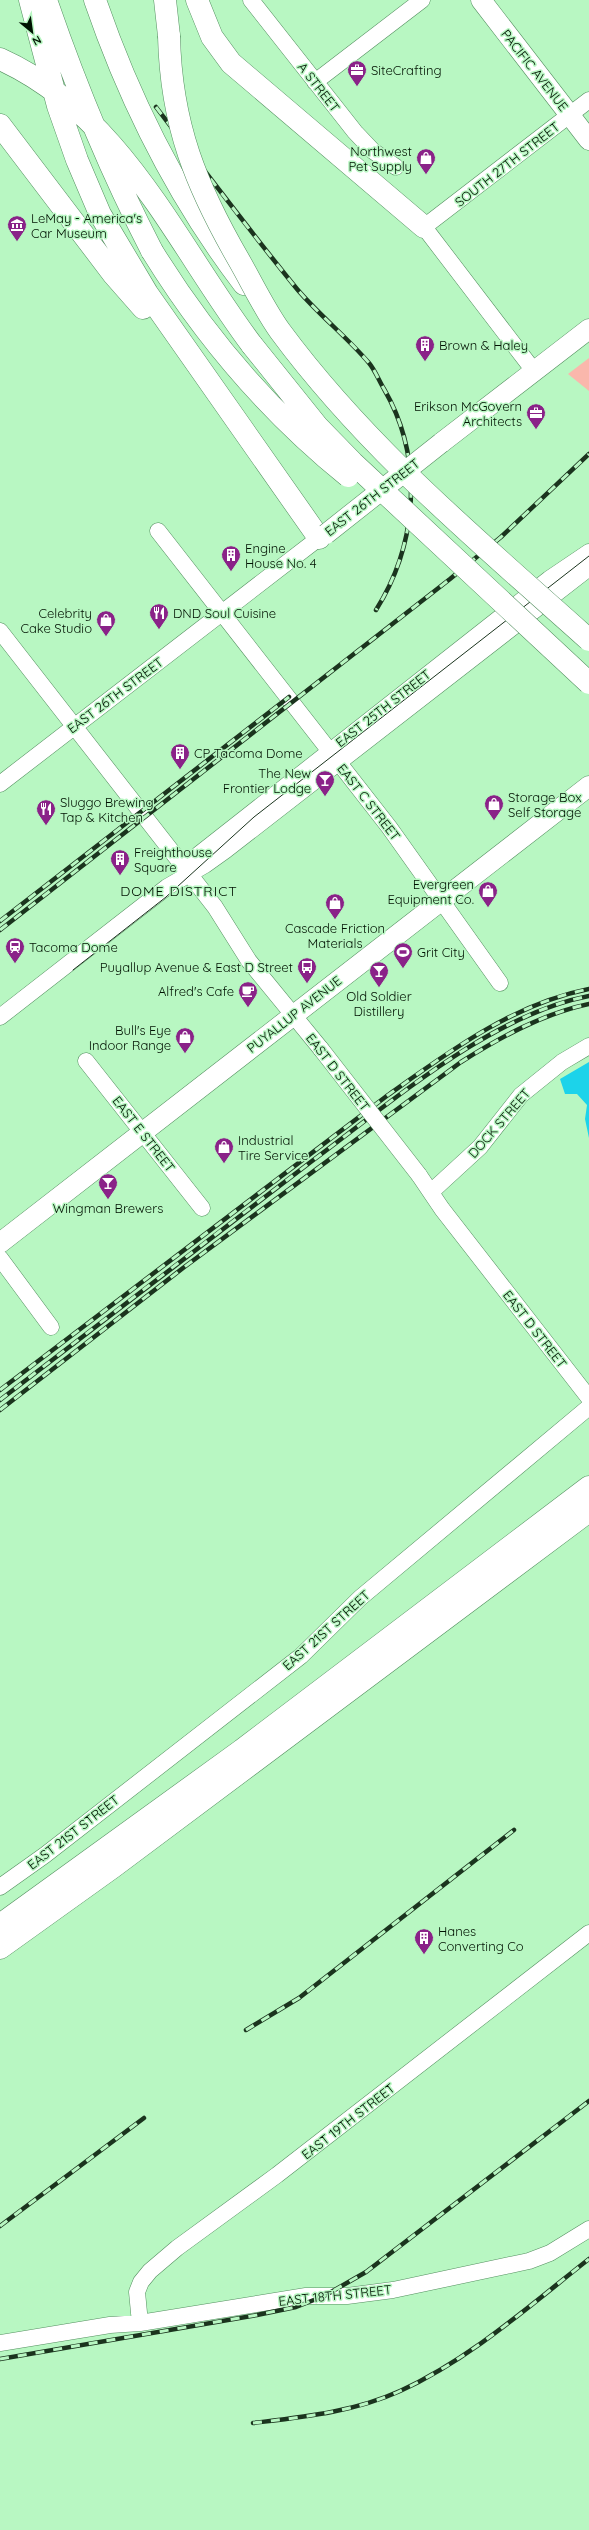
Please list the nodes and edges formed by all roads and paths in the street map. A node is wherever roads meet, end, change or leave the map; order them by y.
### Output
1 (30, 0) edge
2 (46, 0) edge
3 (95, 0) edge
4 (165, 0) edge
5 (197, 0) edge
6 (251, 0) edge
7 (422, 0) edge
8 (481, 0) edge
9 (1, 60) edge
10 (315, 82) junction
11 (589, 100) edge
12 (570, 115) junction
13 (0, 125) edge
14 (589, 140) edge
15 (396, 167) dead end
16 (424, 227) junction
17 (589, 329) edge
18 (279, 330) junction
19 (534, 371) junction
20 (215, 390) junction
21 (158, 531) dead end
22 (323, 536) junction
23 (589, 552) edge
24 (589, 568) edge
25 (480, 582) junction
26 (222, 612) junction
27 (0, 631) edge
28 (589, 640) edge
29 (589, 683) edge
30 (73, 727) junction
31 (334, 756) junction
32 (0, 784) edge
33 (589, 786) edge
34 (189, 874) junction
35 (442, 900) junction
36 (500, 983) dead end
37 (293, 1015) junction
38 (0, 1017) edge
39 (589, 1046) edge
40 (86, 1061) dead end
41 (142, 1132) junction
42 (431, 1192) junction
43 (202, 1208) dead end
44 (0, 1243) edge
45 (0, 1258) edge
46 (51, 1326) dead end
47 (587, 1395) edge
48 (589, 1407) edge
49 (589, 1487) edge
50 (578, 1511) edge
51 (0, 1887) edge
52 (0, 1925) edge
53 (589, 1933) edge
54 (0, 1948) edge
55 (589, 2229) edge
56 (140, 2323) junction
57 (0, 2343) edge

1 - 20 highway
2 - 25 highway, bridge
3 - 18 highway, bridge
4 - 18 highway, bridge
5 - 16 highway
6 - 10 street, A STREET
7 - 10 street
8 - 12 main road, PACIFIC AVENUE
9 - 25 highway, bridge
10 - 15 street, A STREET
11 - 12 street, SOUTH 27TH STREET
12 - 14 main road, PACIFIC AVENUE
12 - 16 street, SOUTH 27TH STREET
13 - 20 highway
16 - 19 street
17 - 19 main road, EAST 26TH STREET
18 - 28 highway, bridge
19 - 22 main road, EAST 26TH STREET, bridge
20 - 22 highway
21 - 26 street, EAST C STREET
22 - 26 street, EAST 26TH STREET
23 - 31 street, EAST 25TH STREET
24 - 31 street, EAST 25TH STREET
25 - 29 highway, bridge
26 - 30 street, EAST 26TH STREET
26 - 31 street, EAST C STREET
27 - 30 street, EAST D STREET
30 - 32 street, EAST 26TH STREET
30 - 34 street, EAST D STREET
31 - 34 street, EAST 25TH STREET
31 - 35 street, EAST C STREET
33 - 35 main road, PUYALLUP AVENUE
34 - 37 street, EAST D STREET
34 - 38 street
35 - 36 street, EAST C STREET
35 - 37 main road, PUYALLUP AVENUE
37 - 41 main road, PUYALLUP AVENUE
37 - 42 street, EAST D STREET, bridge
39 - 42 street, DOCK STREET
40 - 41 street, EAST E STREET
41 - 43 street, EAST E STREET
41 - 44 main road, PUYALLUP AVENUE
42 - 47 street, EAST D STREET
45 - 46 street
48 - 51 street, EAST 21ST STREET
49 - 50 highway
50 - 52 highway
50 - 54 highway
53 - 56 street, EAST 19TH STREET
55 - 56 street, EAST 18TH STREET
56 - 57 street, EAST 18TH STREET

